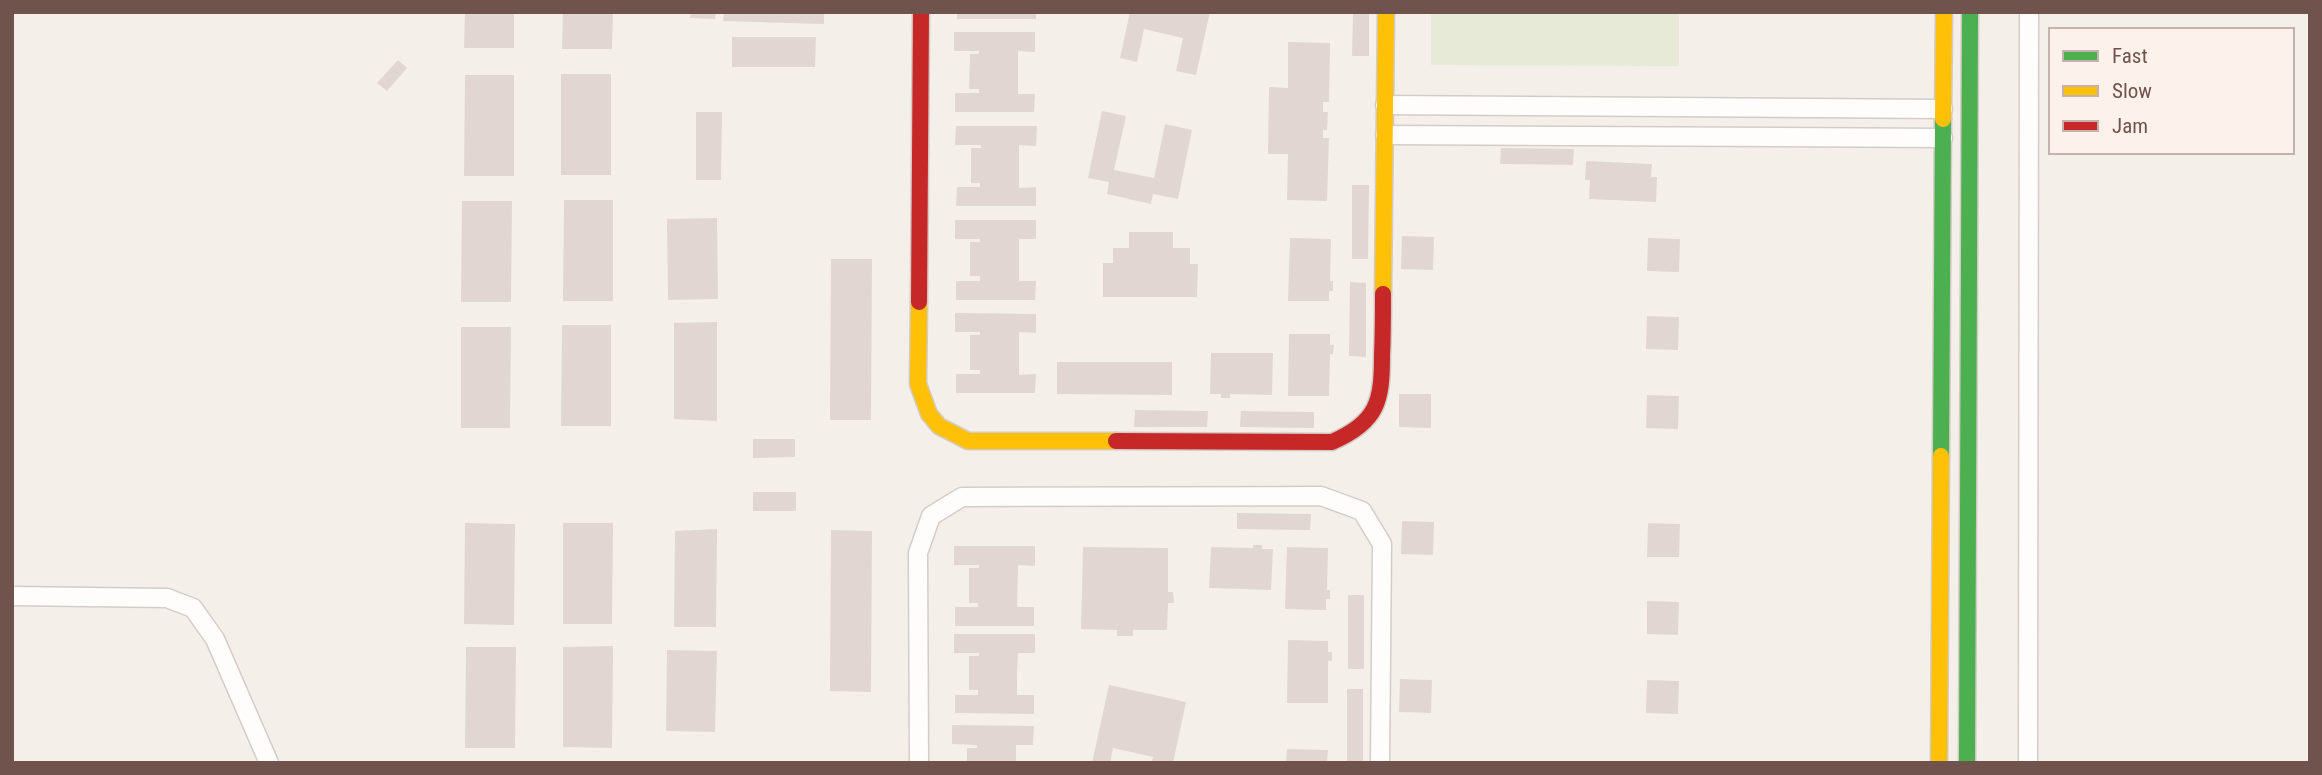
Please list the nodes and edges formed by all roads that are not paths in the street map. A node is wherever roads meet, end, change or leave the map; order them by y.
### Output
1 (920, 12) edge
2 (1385, 12) edge
3 (1944, 12) edge
4 (1970, 12) edge
5 (2029, 12) edge
6 (1385, 105) junction
7 (1943, 109) junction
8 (1385, 135) junction
9 (1943, 138) junction
10 (12, 596) edge
11 (269, 763) edge
12 (919, 763) edge
13 (1380, 763) edge
14 (1939, 763) edge
15 (1967, 763) edge
16 (2028, 763) edge

1 - 8 main road
2 - 6 main road
3 - 7 main road
4 - 15 main road
5 - 16 street
6 - 7 street
6 - 8 main road
7 - 9 main road
8 - 9 street
9 - 14 main road
10 - 11 street
12 - 13 street

